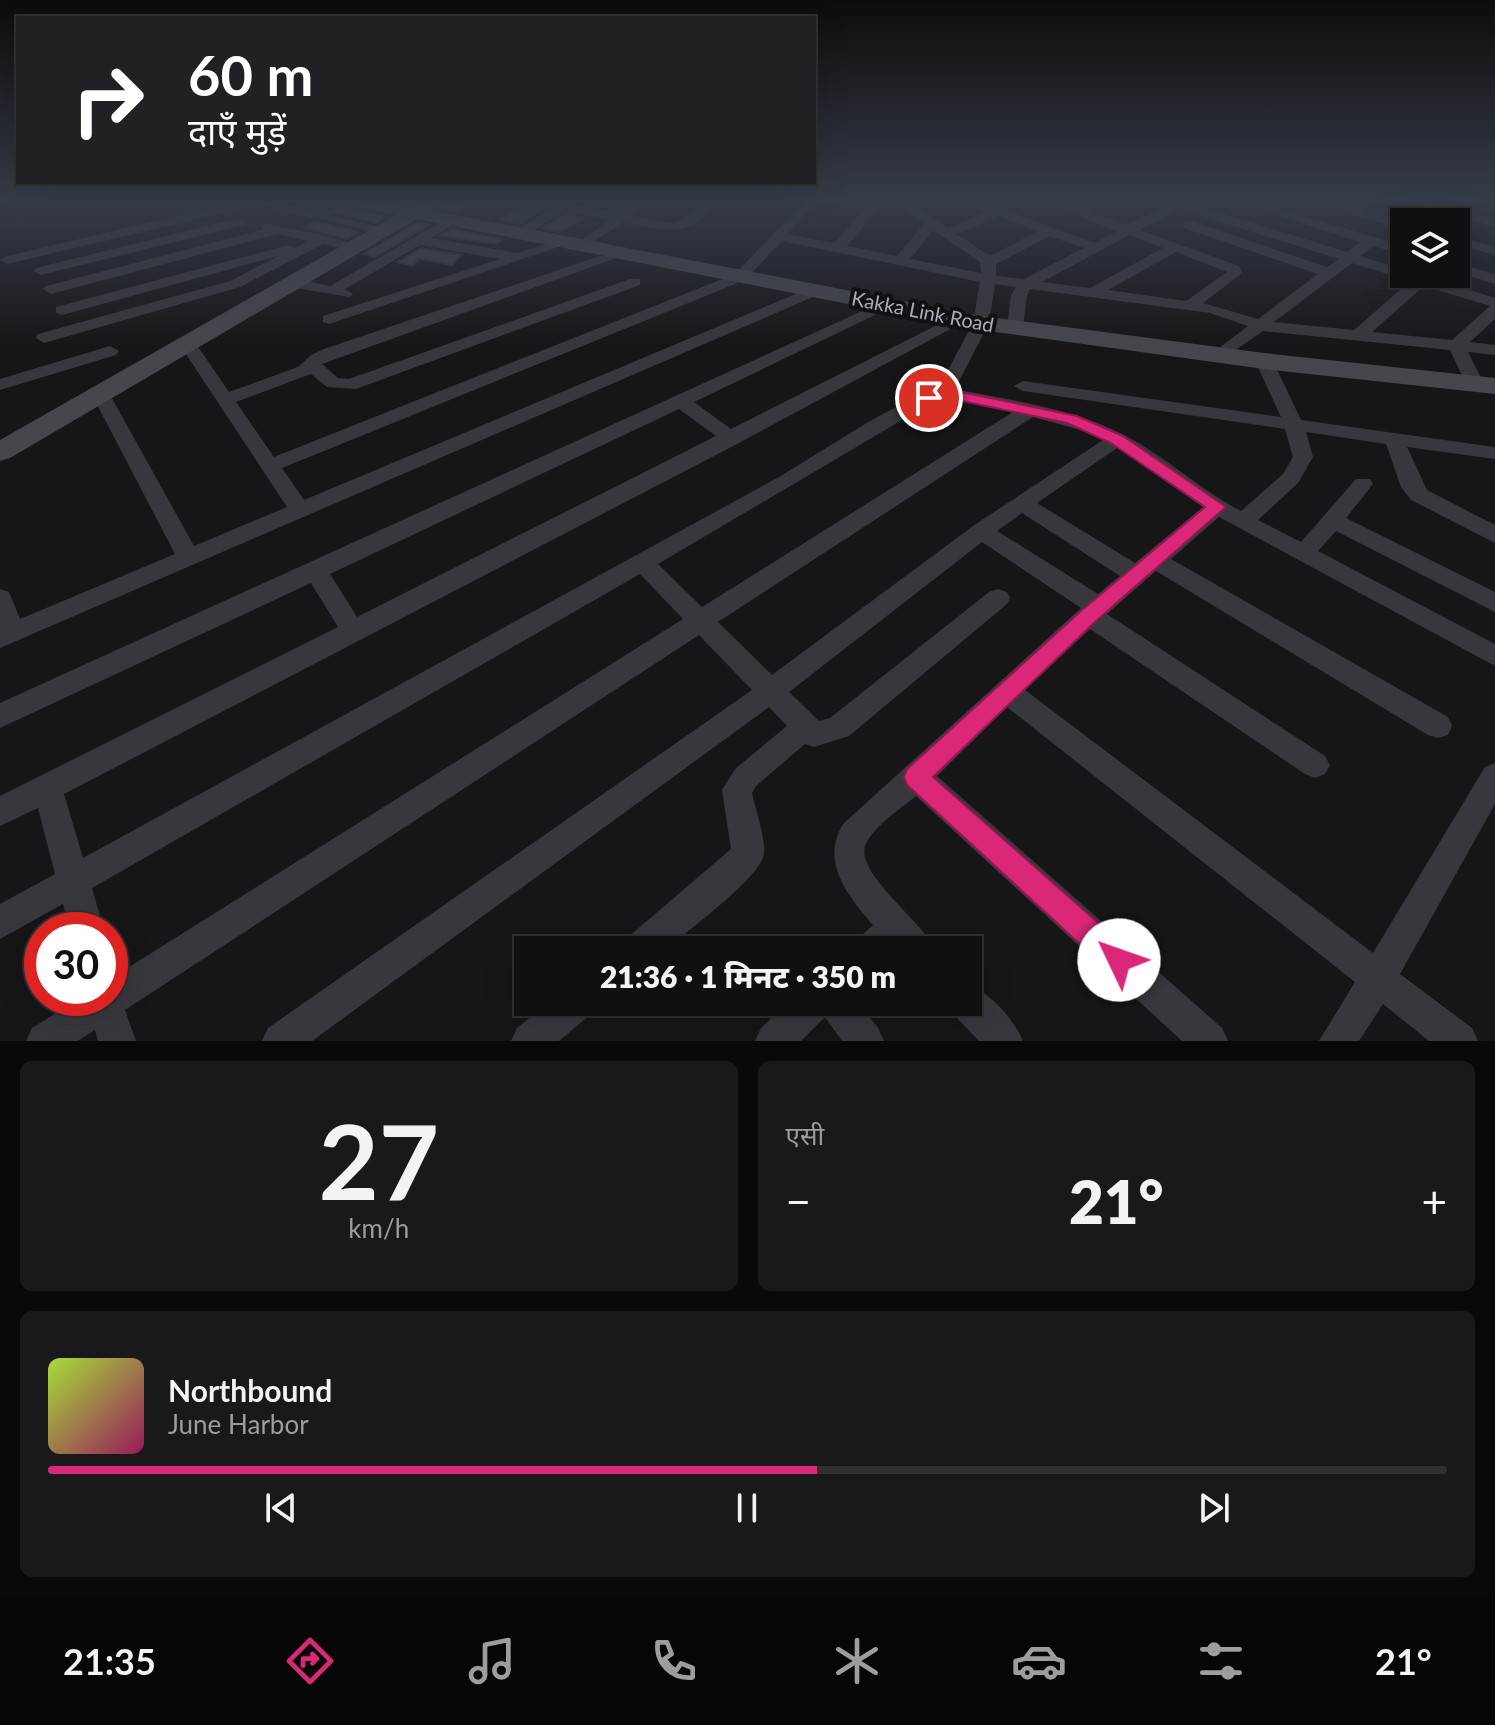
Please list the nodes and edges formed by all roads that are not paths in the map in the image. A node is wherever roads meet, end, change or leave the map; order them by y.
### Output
1 (51, 250) edge
2 (128, 250) edge
3 (203, 250) edge
4 (289, 250) edge
5 (304, 250) edge
6 (352, 250) edge
7 (401, 250) edge
8 (470, 250) edge
9 (550, 250) edge
10 (607, 250) edge
11 (765, 250) edge
12 (840, 250) edge
13 (910, 250) edge
14 (964, 250) edge
15 (1020, 250) edge
16 (1093, 250) edge
17 (1170, 250) edge
18 (1181, 250) edge
19 (1261, 250) edge
20 (1326, 250) edge
21 (1359, 250) edge
22 (623, 253) junction
23 (32, 254) junction
24 (1349, 257) junction
25 (516, 258) junction
26 (7, 260) dead end
27 (899, 263) junction
28 (274, 266) junction
29 (988, 270) junction
30 (1390, 270) edge
31 (41, 271) junction
32 (1470, 271) edge
33 (1330, 273) junction
34 (740, 277) junction
35 (302, 279) junction
36 (1495, 279) edge
37 (635, 282) dead end
38 (1026, 284) junction
39 (1412, 288) edge
40 (1447, 288) edge
41 (51, 289) junction
42 (332, 291) junction
43 (815, 291) junction
44 (1094, 292) junction
45 (379, 302) junction
46 (1495, 303) edge
47 (888, 305) junction
48 (1189, 306) junction
49 (62, 310) junction
50 (1495, 310) edge
51 (329, 319) dead end
52 (970, 322) junction
53 (1263, 326) junction
54 (1015, 328) junction
55 (73, 330) junction
56 (1359, 335) junction
57 (44, 338) dead end
58 (186, 342) junction
59 (1456, 346) junction
60 (1495, 350) edge
61 (110, 351) dead end
62 (1221, 355) junction
63 (1264, 361) junction
64 (312, 365) junction
65 (0, 385) edge
66 (1485, 385) edge
67 (941, 392) junction
68 (100, 393) junction
69 (1026, 398) junction
70 (226, 400) junction
71 (680, 401) junction
72 (1293, 422) junction
73 (732, 439) junction
74 (1117, 439) junction
75 (1394, 439) junction
76 (0, 452) edge
77 (1495, 453) edge
78 (270, 466) junction
79 (1363, 484) dead end
80 (1023, 504) junction
81 (1217, 507) junction
82 (300, 510) junction
83 (1333, 520) junction
84 (1243, 521) junction
85 (981, 531) junction
86 (1495, 535) edge
87 (1304, 553) junction
88 (189, 558) junction
89 (643, 563) junction
90 (1147, 568) junction
91 (316, 571) junction
92 (0, 598) edge
93 (998, 598) dead end
94 (1495, 603) edge
95 (1094, 611) junction
96 (699, 621) junction
97 (354, 632) junction
98 (6, 636) edge
99 (1495, 656) edge
100 (1006, 691) junction
101 (769, 692) junction
102 (0, 716) edge
103 (1438, 726) dead end
104 (804, 728) junction
105 (1315, 765) dead end
106 (916, 777) junction
107 (1492, 786) edge
108 (47, 788) junction
109 (0, 812) edge
110 (75, 880) junction
111 (83, 912) edge
112 (0, 922) edge
113 (656, 936) edge
114 (906, 936) edge
115 (1378, 979) junction
116 (128, 986) edge
117 (82, 1016) edge
118 (109, 1016) edge
119 (560, 1016) edge
120 (800, 1016) edge
121 (846, 1016) edge
122 (980, 1016) edge
123 (45, 1041) edge
124 (117, 1041) edge
125 (281, 1041) edge
126 (530, 1041) edge
127 (774, 1041) edge
128 (865, 1041) edge
129 (1004, 1041) edge
130 (1209, 1041) edge
131 (1338, 1041) edge
132 (1459, 1041) edge

1 - 23 street
2 - 31 street
3 - 41 street
4 - 49 street
5 - 28 street
6 - 35 street
7 - 42 street
8 - 25 street
9 - 25 street
10 - 22 street, Kakka Link Road
11 - 34 street
12 - 27 street
13 - 27 street
14 - 29 street
15 - 29 street
16 - 38 street
17 - 44 street
18 - 48 street
19 - 33 street
20 - 24 street
21 - 24 street
22 - 34 street, Kakka Link Road
22 - 64 street
23 - 26 street
23 - 31 street
24 - 30 street
24 - 33 street
25 - 45 street
27 - 29 street
28 - 35 street
28 - 55 street
29 - 38 street
29 - 52 street
31 - 41 street
32 - 36 street
33 - 53 street
34 - 43 street, Kakka Link Road
34 - 78 street
35 - 42 street
35 - 58 street
37 - 64 street
38 - 44 street
38 - 54 street
39 - 56 street
40 - 46 street
41 - 49 street
42 - 45 street
43 - 47 street, Kakka Link Road
43 - 82 street
44 - 48 street
45 - 51 street
47 - 52 street, Kakka Link Road
47 - 71 street
48 - 53 street
49 - 55 street
50 - 59 street
52 - 54 street, Kakka Link Road
52 - 67 street
52 - 73 street
53 - 56 street
53 - 62 street
54 - 62 street, Kakka Link Road
55 - 57 street
56 - 59 street
58 - 68 street
58 - 70 street
59 - 60 street
59 - 66 street
61 - 65 street
62 - 63 street, Kakka Link Road
63 - 66 street, Kakka Link Road
63 - 72 street
64 - 70 street
67 - 69 street
67 - 89 street
68 - 76 street
68 - 88 street
69 - 72 street
69 - 74 street
69 - 96 street
70 - 78 street
71 - 73 street
71 - 91 street
72 - 75 street
72 - 84 street
73 - 97 street
74 - 80 street
74 - 81 street
75 - 77 street
75 - 86 street
78 - 82 street
79 - 83 street
80 - 85 street
80 - 90 street
81 - 84 street
81 - 90 street
82 - 88 street
83 - 87 street
83 - 94 street
84 - 87 street
85 - 95 street
85 - 101 street
87 - 99 street
88 - 98 street
89 - 96 street
89 - 110 street
90 - 95 street
90 - 103 street
91 - 97 street
91 - 102 street
92 - 98 street
93 - 104 street
95 - 100 street
95 - 105 street
96 - 101 street
96 - 116 street
97 - 108 street
100 - 106 street
100 - 115 street
101 - 104 street
101 - 125 street
104 - 113 street
106 - 114 street
106 - 130 street
107 - 115 street
108 - 109 street
108 - 110 street
110 - 111 street
110 - 112 street
115 - 131 street
115 - 132 street
117 - 123 street
118 - 124 street
119 - 126 street
120 - 127 street
121 - 128 street
122 - 129 street

